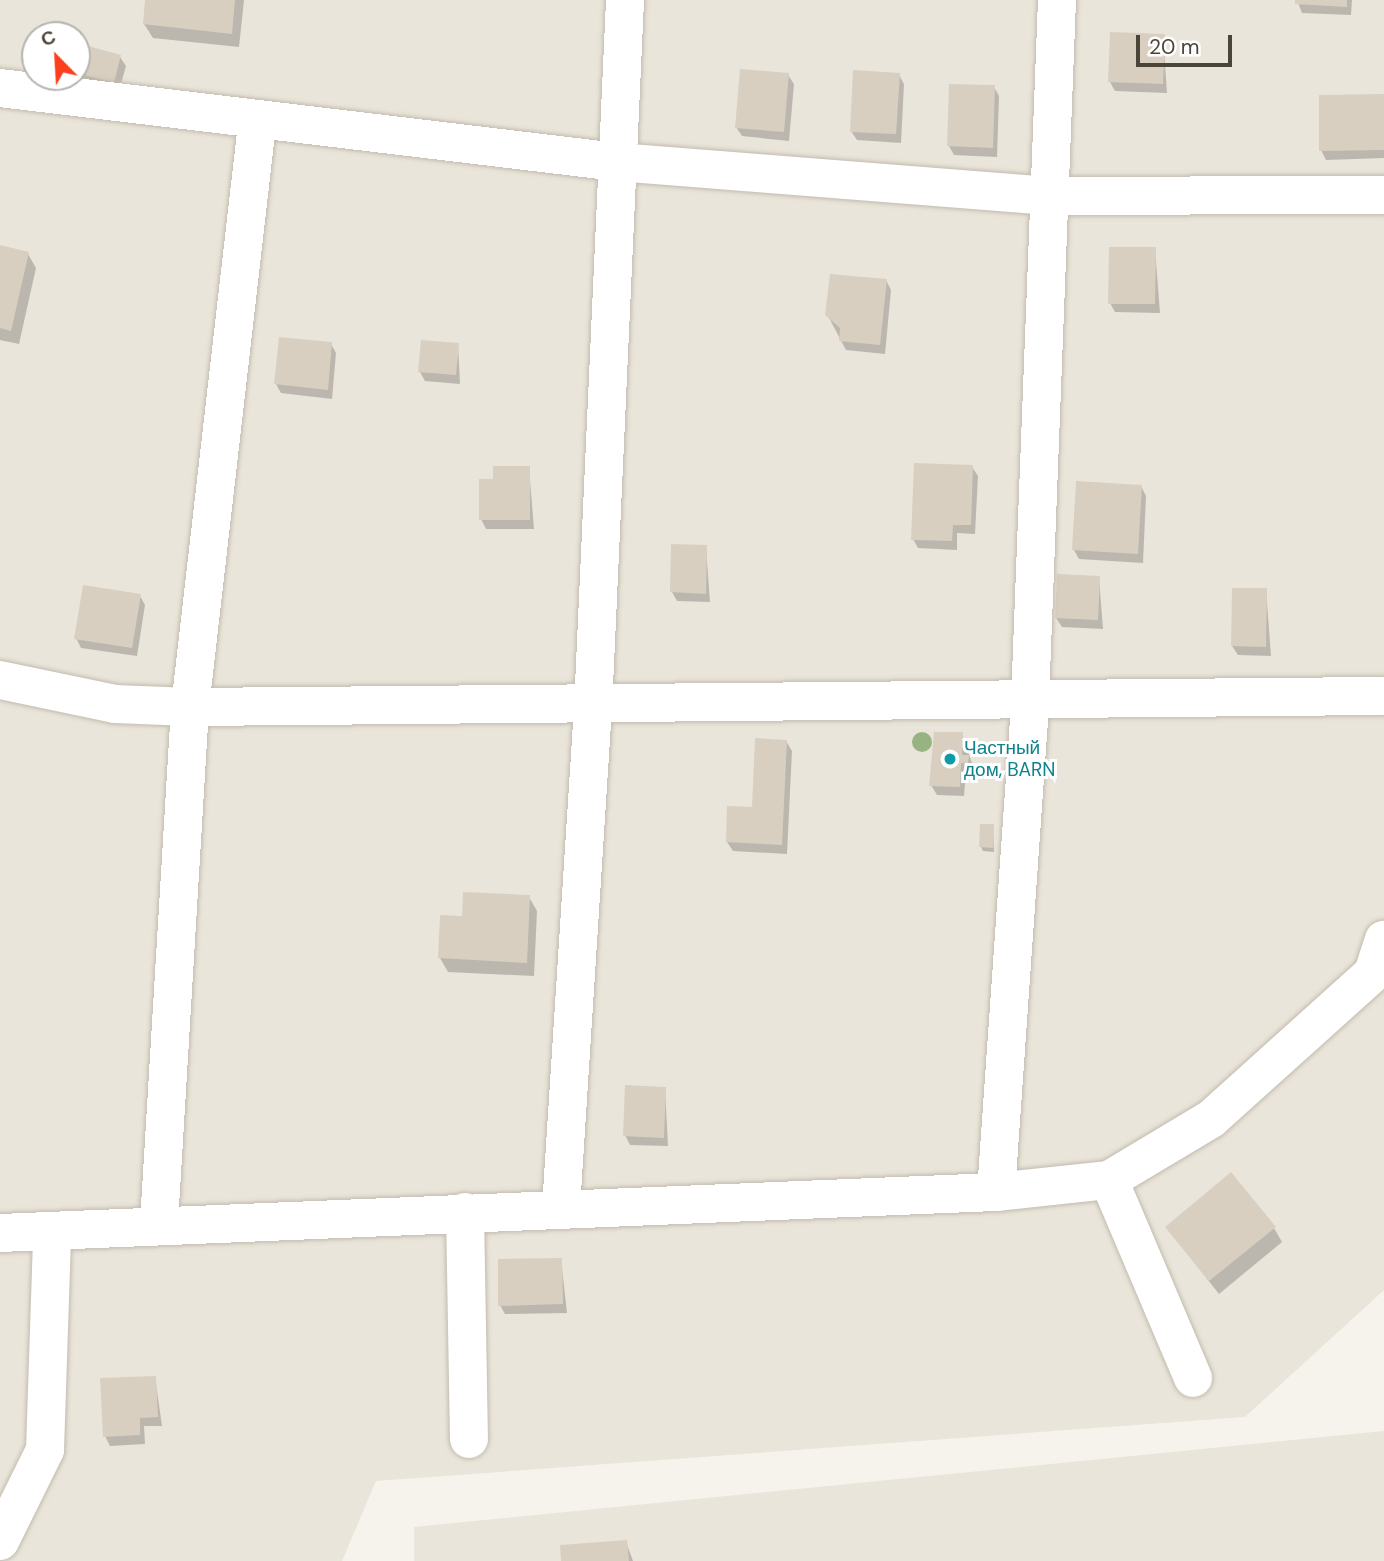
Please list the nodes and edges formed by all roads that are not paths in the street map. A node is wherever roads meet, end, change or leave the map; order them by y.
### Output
1 (625, 0) edge
2 (1057, 0) edge
3 (0, 88) edge
4 (257, 124) junction
5 (617, 162) junction
6 (1384, 195) edge
7 (1047, 196) junction
8 (0, 680) edge
9 (1384, 696) edge
10 (1030, 700) junction
11 (190, 707) junction
12 (593, 708) junction
13 (935, 724) dead end
14 (1380, 966) edge
15 (1109, 1180) junction
16 (996, 1192) junction
17 (561, 1208) junction
18 (465, 1212) junction
19 (159, 1223) junction
20 (0, 1233) edge
21 (52, 1234) junction
22 (1193, 1378) dead end
23 (469, 1439) dead end
24 (0, 1541) edge

1 - 5 street
2 - 7 street
3 - 4 street
4 - 5 street
4 - 11 street
5 - 7 street
5 - 12 street
6 - 7 street
7 - 10 street
8 - 11 street
9 - 10 street
10 - 12 street
10 - 13 street
10 - 16 street
11 - 12 street
11 - 19 street
12 - 17 street
14 - 15 street
15 - 16 street
15 - 22 street
16 - 17 street
17 - 18 street
18 - 19 street
18 - 23 street
19 - 21 street
20 - 21 street
21 - 24 street

